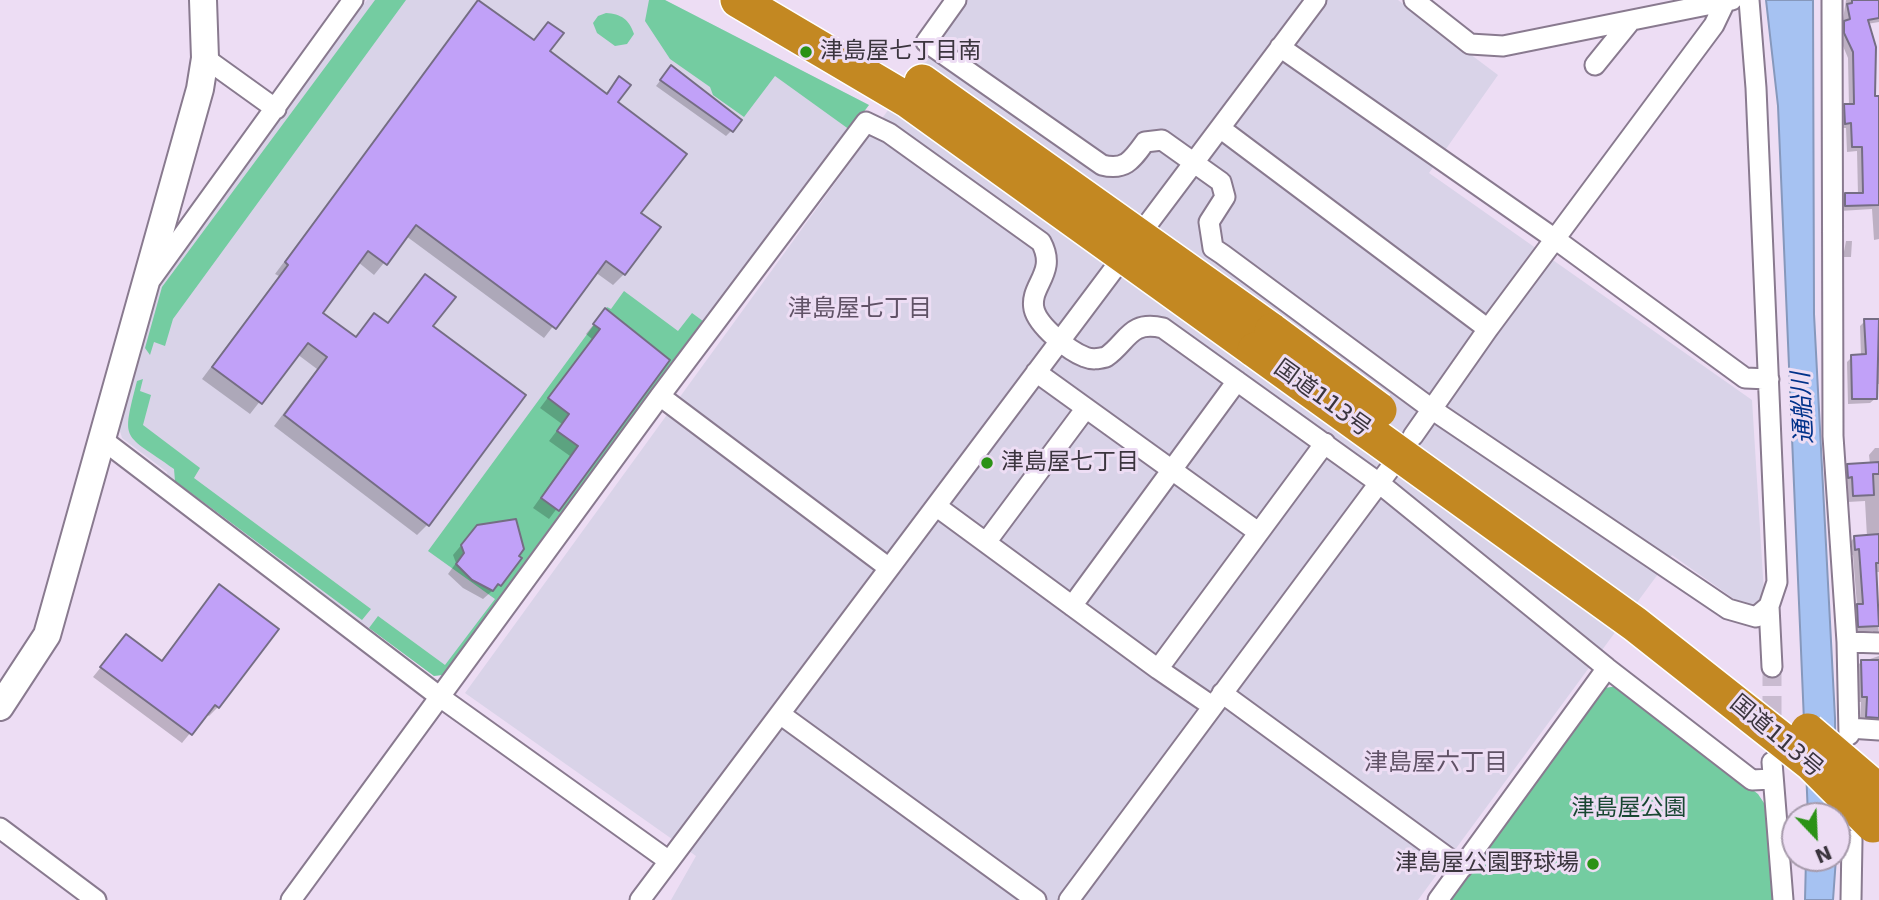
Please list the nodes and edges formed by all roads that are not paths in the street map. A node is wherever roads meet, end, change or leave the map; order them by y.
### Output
1 (203, 0) edge
2 (353, 0) edge
3 (738, 0) edge
4 (780, 0) edge
5 (956, 0) edge
6 (1316, 0) edge
7 (1415, 0) edge
8 (1749, 0) edge
9 (1832, 0) edge
10 (1728, 1) edge
11 (1678, 6) edge
12 (1629, 23) junction
13 (1280, 47) junction
14 (205, 58) junction
15 (1595, 65) dead end
16 (276, 109) junction
17 (1220, 128) junction
18 (1193, 162) junction
19 (1555, 239) junction
20 (1131, 245) junction
21 (145, 287) junction
22 (1488, 329) junction
23 (1060, 340) junction
24 (1036, 372) junction
25 (1769, 379) junction
26 (1237, 382) junction
27 (660, 396) junction
28 (1086, 408) junction
29 (1415, 434) junction
30 (103, 440) junction
31 (1325, 443) junction
32 (1172, 471) junction
33 (1379, 483) junction
34 (936, 506) junction
35 (1258, 532) junction
36 (987, 541) junction
37 (889, 568) junction
38 (1072, 606) junction
39 (1769, 606) junction
40 (1847, 642) junction
41 (1879, 643) edge
42 (1772, 667) tunnel mouth
43 (1607, 668) junction
44 (1157, 669) junction
45 (440, 697) junction
46 (1217, 699) junction
47 (0, 707) edge
48 (780, 713) junction
49 (1879, 730) edge
50 (1872, 816) edge
51 (0, 828) edge
52 (669, 862) junction
53 (1462, 868) junction
54 (96, 900) edge
55 (291, 900) edge
56 (640, 900) edge
57 (1036, 900) edge
58 (1069, 900) edge
59 (1438, 900) edge
60 (1783, 900) edge
61 (1851, 900) edge

1 - 14 street
2 - 16 street
3 - 20 highway, 国道113号
4 - 20 highway, 国道113号
5 - 18 street
6 - 13 street
7 - 12 street
8 - 25 street
9 - 40 street
10 - 11 street
10 - 19 street
11 - 12 street
12 - 15 street
13 - 17 street
13 - 19 street
14 - 16 street
14 - 21 street
16 - 21 street
17 - 18 street
17 - 22 street
18 - 20 street
18 - 29 street
19 - 22 street
19 - 25 street
20 - 23 street
20 - 29 highway, 国道113号, bridge
21 - 30 street
22 - 29 street
23 - 24 street
23 - 26 street
23 - 27 street
24 - 28 street
24 - 34 street
25 - 39 street
26 - 31 street
26 - 32 street
27 - 37 street
27 - 45 street
28 - 32 street
28 - 36 street
29 - 33 street
29 - 39 street
29 - 50 highway, 国道113号, bridge
30 - 45 street
30 - 47 street
31 - 33 street
31 - 35 street
32 - 35 street
32 - 38 street
33 - 43 street
33 - 46 street
34 - 36 street
34 - 37 street
35 - 44 street
36 - 38 street
37 - 48 street
38 - 44 street
39 - 42 street
40 - 41 street
40 - 49 street
43 - 53 street
43 - 60 street
44 - 46 street
45 - 52 street
45 - 55 street
46 - 53 street
46 - 58 street
48 - 52 street
48 - 57 street
50 - 61 street
51 - 54 street
52 - 56 street
53 - 59 street

